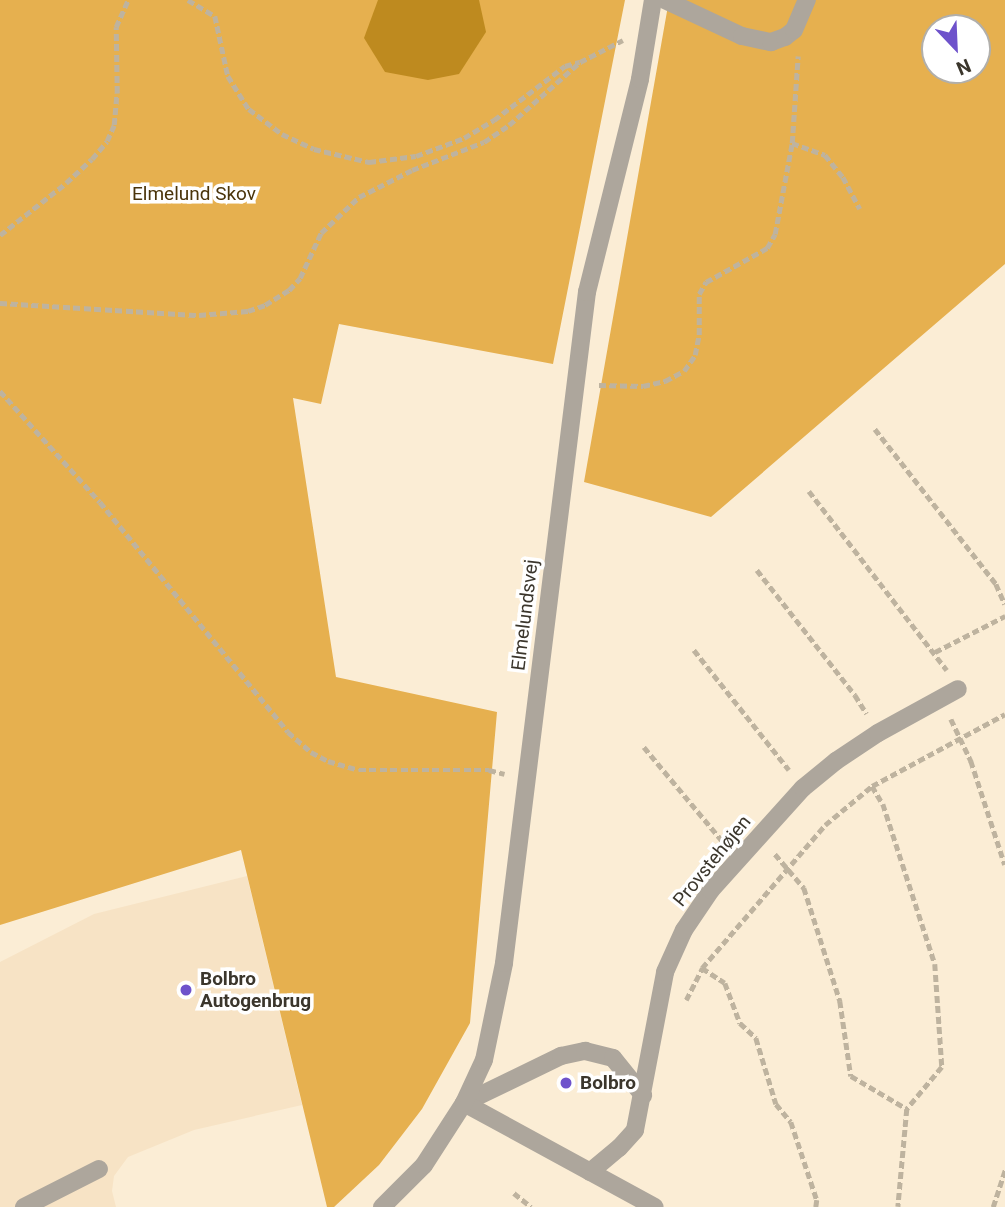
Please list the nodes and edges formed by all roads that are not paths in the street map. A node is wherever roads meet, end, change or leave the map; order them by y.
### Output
1 (653, 0) edge
2 (665, 0) edge
3 (807, 0) edge
4 (958, 689) road end
5 (643, 1095) junction
6 (464, 1103) junction
7 (99, 1169) dead end
8 (590, 1172) junction
9 (24, 1207) edge
10 (382, 1207) edge
11 (655, 1207) edge

1 - 6 street, Elmelundsvej
2 - 3 street
4 - 5 street, Provstehøjen
5 - 6 street
5 - 8 street, Provstehøjen
6 - 8 street
6 - 10 street, Elmelundsvej
7 - 9 street
8 - 11 street

